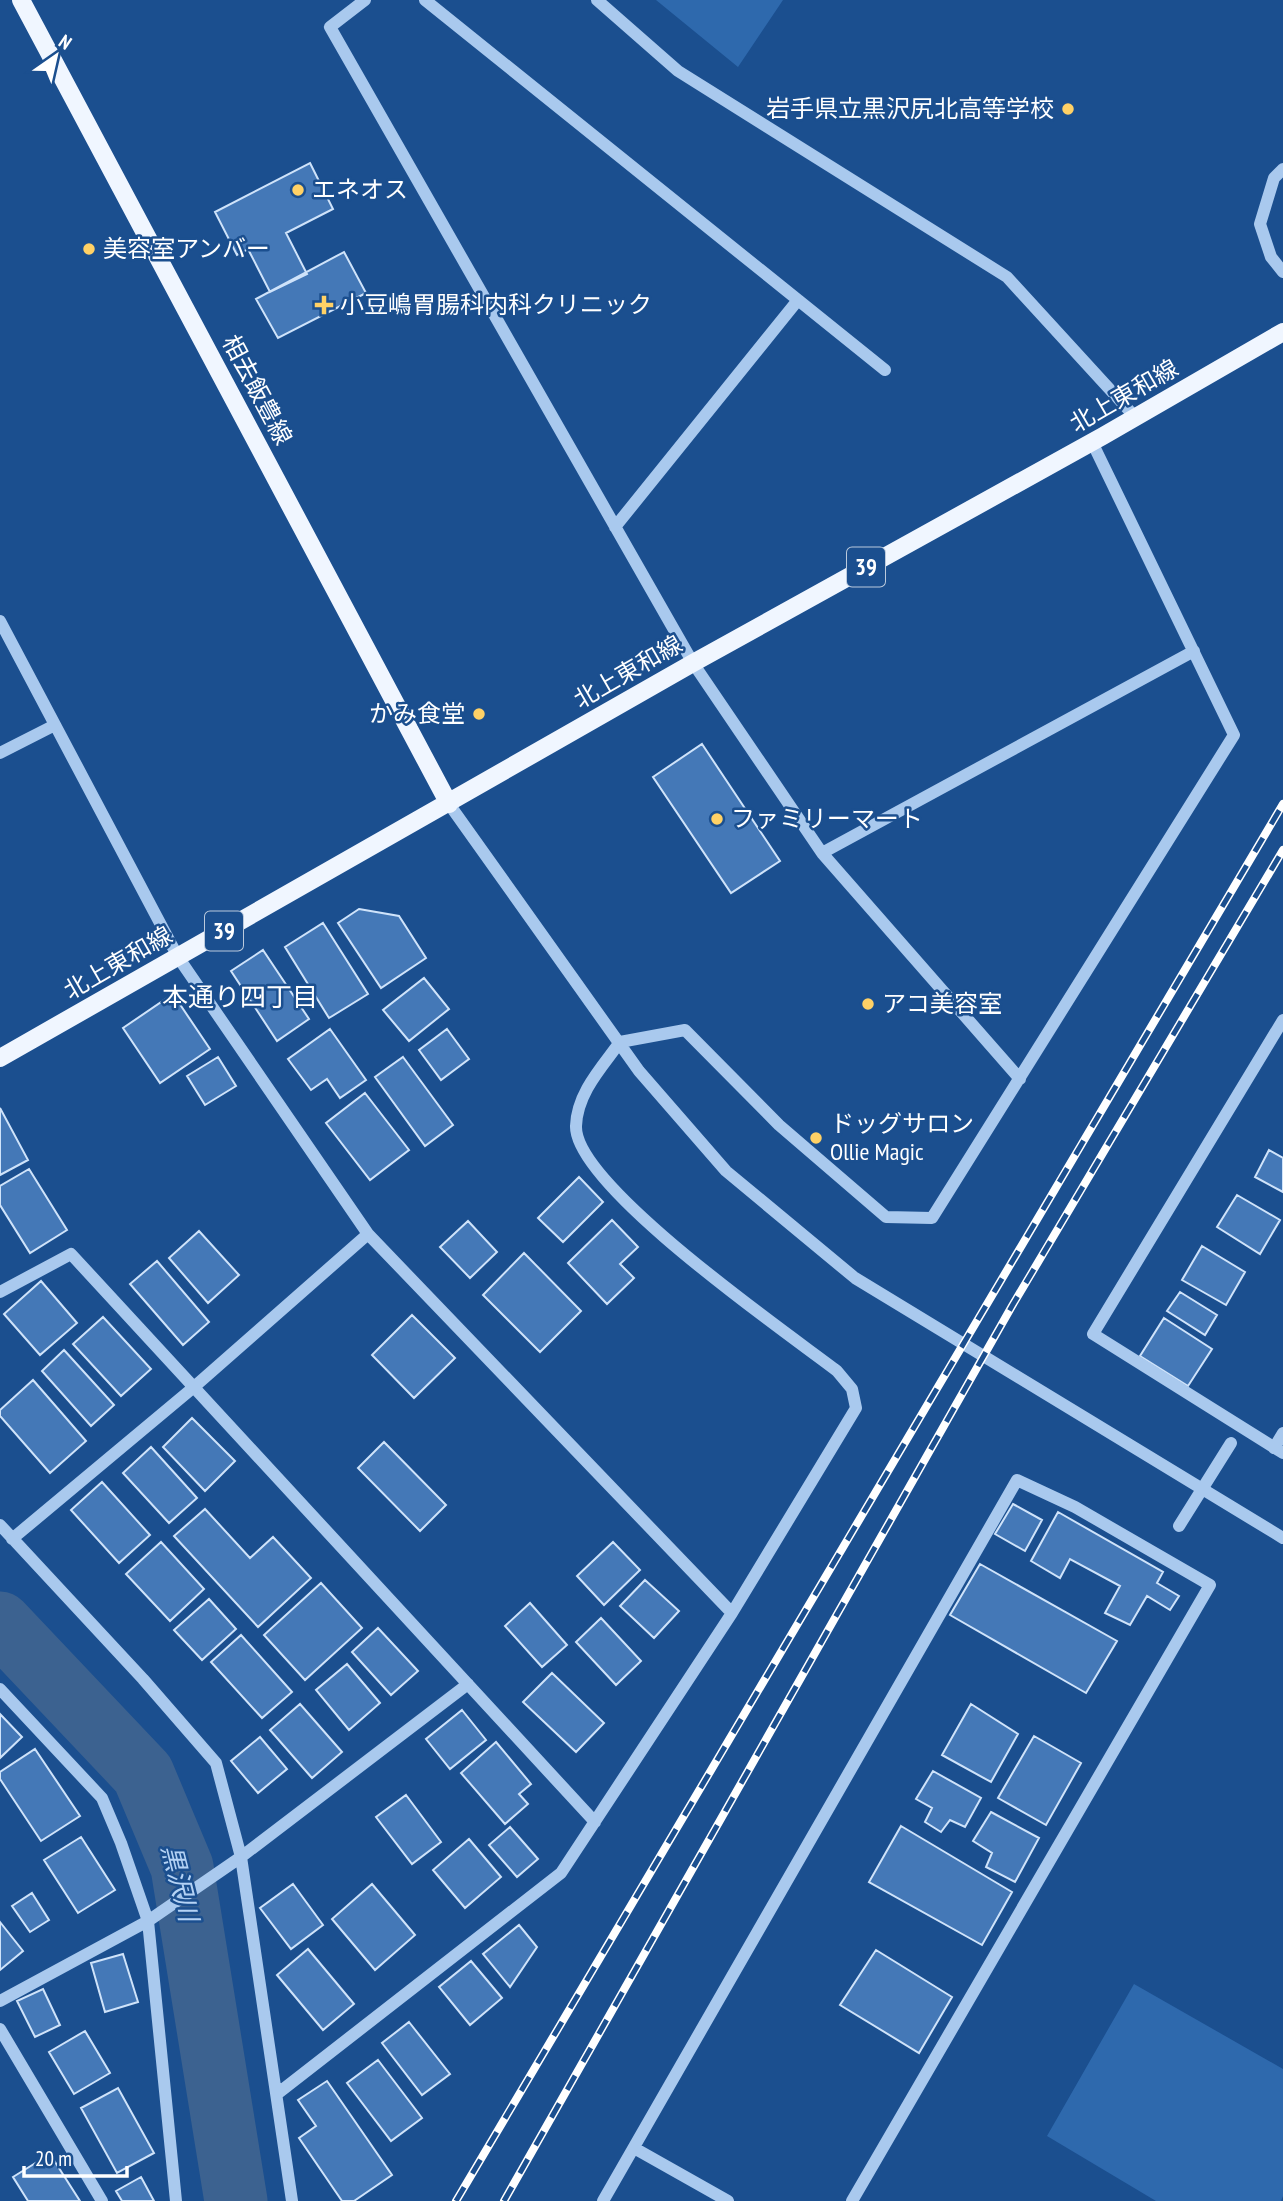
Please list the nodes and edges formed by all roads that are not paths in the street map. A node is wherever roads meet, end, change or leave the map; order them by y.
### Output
1 (21, 0) edge
2 (365, 0) edge
3 (425, 0) edge
4 (597, 0) edge
5 (1283, 169) edge
6 (1283, 272) edge
7 (798, 300) junction
8 (1283, 332) edge
9 (885, 370) dead end
10 (1136, 418) junction
11 (1092, 443) junction
12 (615, 527) junction
13 (0, 621) edge
14 (1194, 651) junction
15 (692, 663) junction
16 (55, 725) junction
17 (0, 753) edge
18 (449, 804) junction
19 (822, 853) junction
20 (178, 957) junction
21 (1283, 1020) edge
22 (620, 1042) junction
23 (0, 1058) edge
24 (1020, 1079) junction
25 (368, 1234) junction
26 (0, 1292) edge
27 (194, 1387) junction
28 (1283, 1433) edge
29 (1231, 1443) dead end
30 (1279, 1450) edge
31 (0, 1525) edge
32 (1179, 1526) dead end
33 (1283, 1538) edge
34 (12, 1539) junction
35 (732, 1613) junction
36 (468, 1684) junction
37 (0, 1689) edge
38 (595, 1822) junction
39 (242, 1857) junction
40 (148, 1921) junction
41 (0, 2001) edge
42 (0, 2029) edge
43 (276, 2094) junction
44 (634, 2148) junction
45 (102, 2201) edge
46 (176, 2201) edge
47 (292, 2201) edge
48 (603, 2201) edge
49 (728, 2201) edge
50 (852, 2201) edge

1 - 18 main road, 相去飯豊線
2 - 12 street
3 - 7 street
4 - 10 street
5 - 6 street
7 - 9 street
7 - 12 street
8 - 10 main road, 北上東和線 / 39
10 - 11 main road, 北上東和線 / 39
11 - 14 street
11 - 15 main road, 北上東和線 / 39
12 - 15 street
13 - 16 street
14 - 19 street
14 - 24 street
15 - 18 main road, 北上東和線 / 39
15 - 19 street
16 - 17 street
16 - 20 street
18 - 20 main road, 北上東和線 / 39
18 - 22 street
19 - 24 street
20 - 23 main road, 北上東和線 / 39
20 - 25 street
21 - 30 street
22 - 24 street
22 - 33 street
22 - 35 street
25 - 27 street
25 - 35 street
26 - 27 street
27 - 34 street
27 - 36 street
28 - 30 street
29 - 32 street, bridge
31 - 34 street
34 - 39 street
35 - 38 street
36 - 38 street
36 - 39 street
37 - 40 street
38 - 43 street
39 - 40 street
39 - 43 street
40 - 41 street
40 - 46 street
42 - 45 street
43 - 47 street
44 - 48 street
44 - 49 street
44 - 50 street

